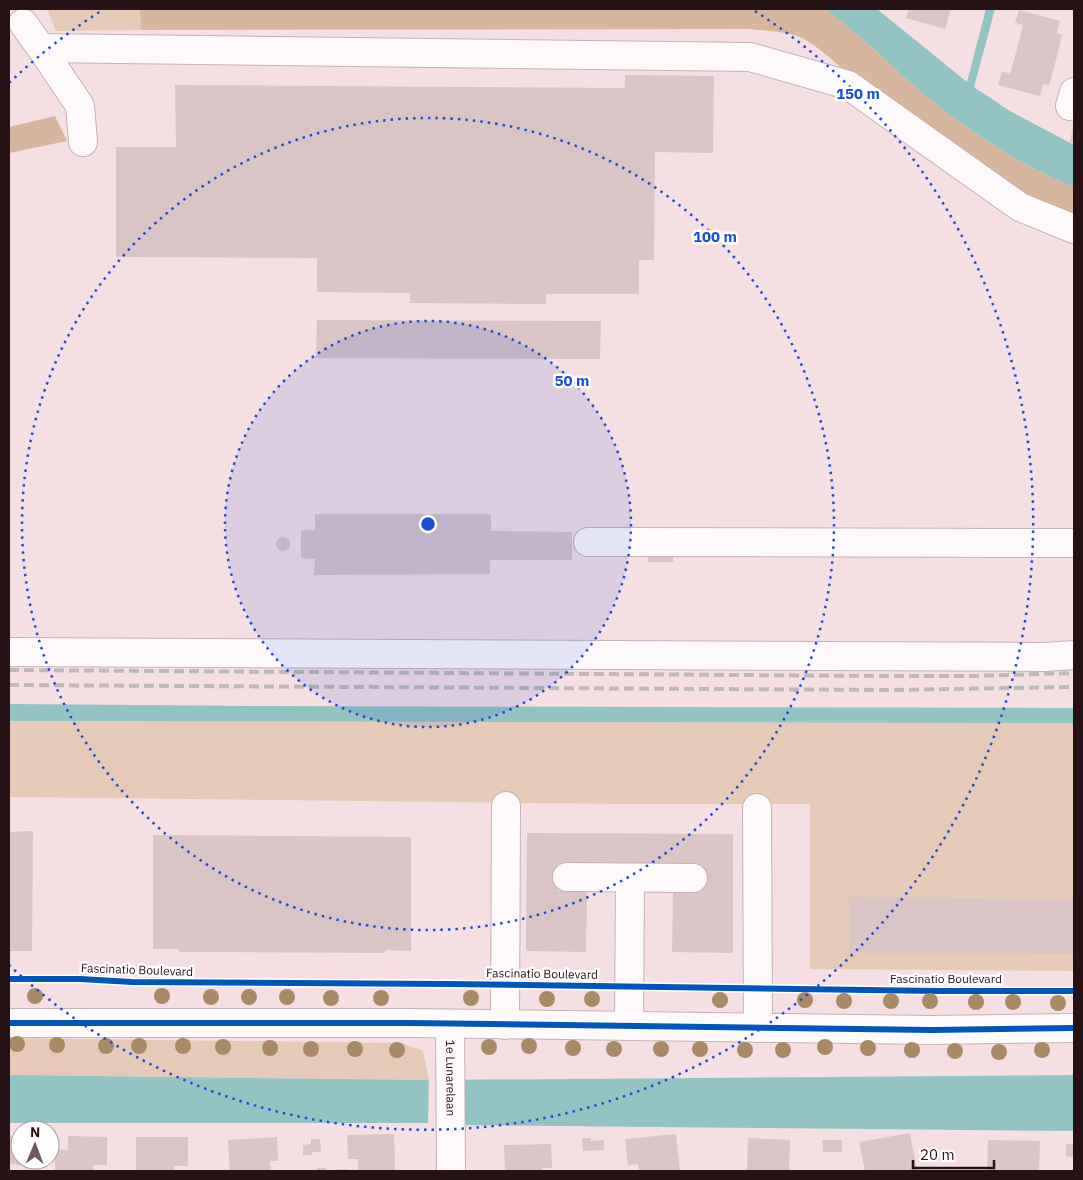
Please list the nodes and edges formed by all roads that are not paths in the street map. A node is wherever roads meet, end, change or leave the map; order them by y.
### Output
1 (21, 21) edge
2 (41, 48) junction
3 (83, 142) dead end
4 (1074, 229) edge
5 (588, 542) dead end
6 (1074, 543) edge
7 (9, 652) edge
8 (1074, 655) edge
9 (506, 806) dead end
10 (757, 808) dead end
11 (567, 877) dead end
12 (630, 878) junction
13 (693, 878) dead end
14 (9, 1023) edge
15 (450, 1024) junction
16 (505, 1025) junction
17 (629, 1026) junction
18 (758, 1028) junction
19 (1074, 1028) edge
20 (451, 1171) edge

1 - 2 street
2 - 3 street
2 - 4 street
5 - 6 street
7 - 8 street
9 - 16 street, Fascinatio Boulevard
10 - 18 street
11 - 12 street
12 - 13 street
12 - 17 street
14 - 15 street
15 - 16 street
15 - 20 street, 1e Lunarelaan
16 - 17 street
17 - 18 street
18 - 19 street

